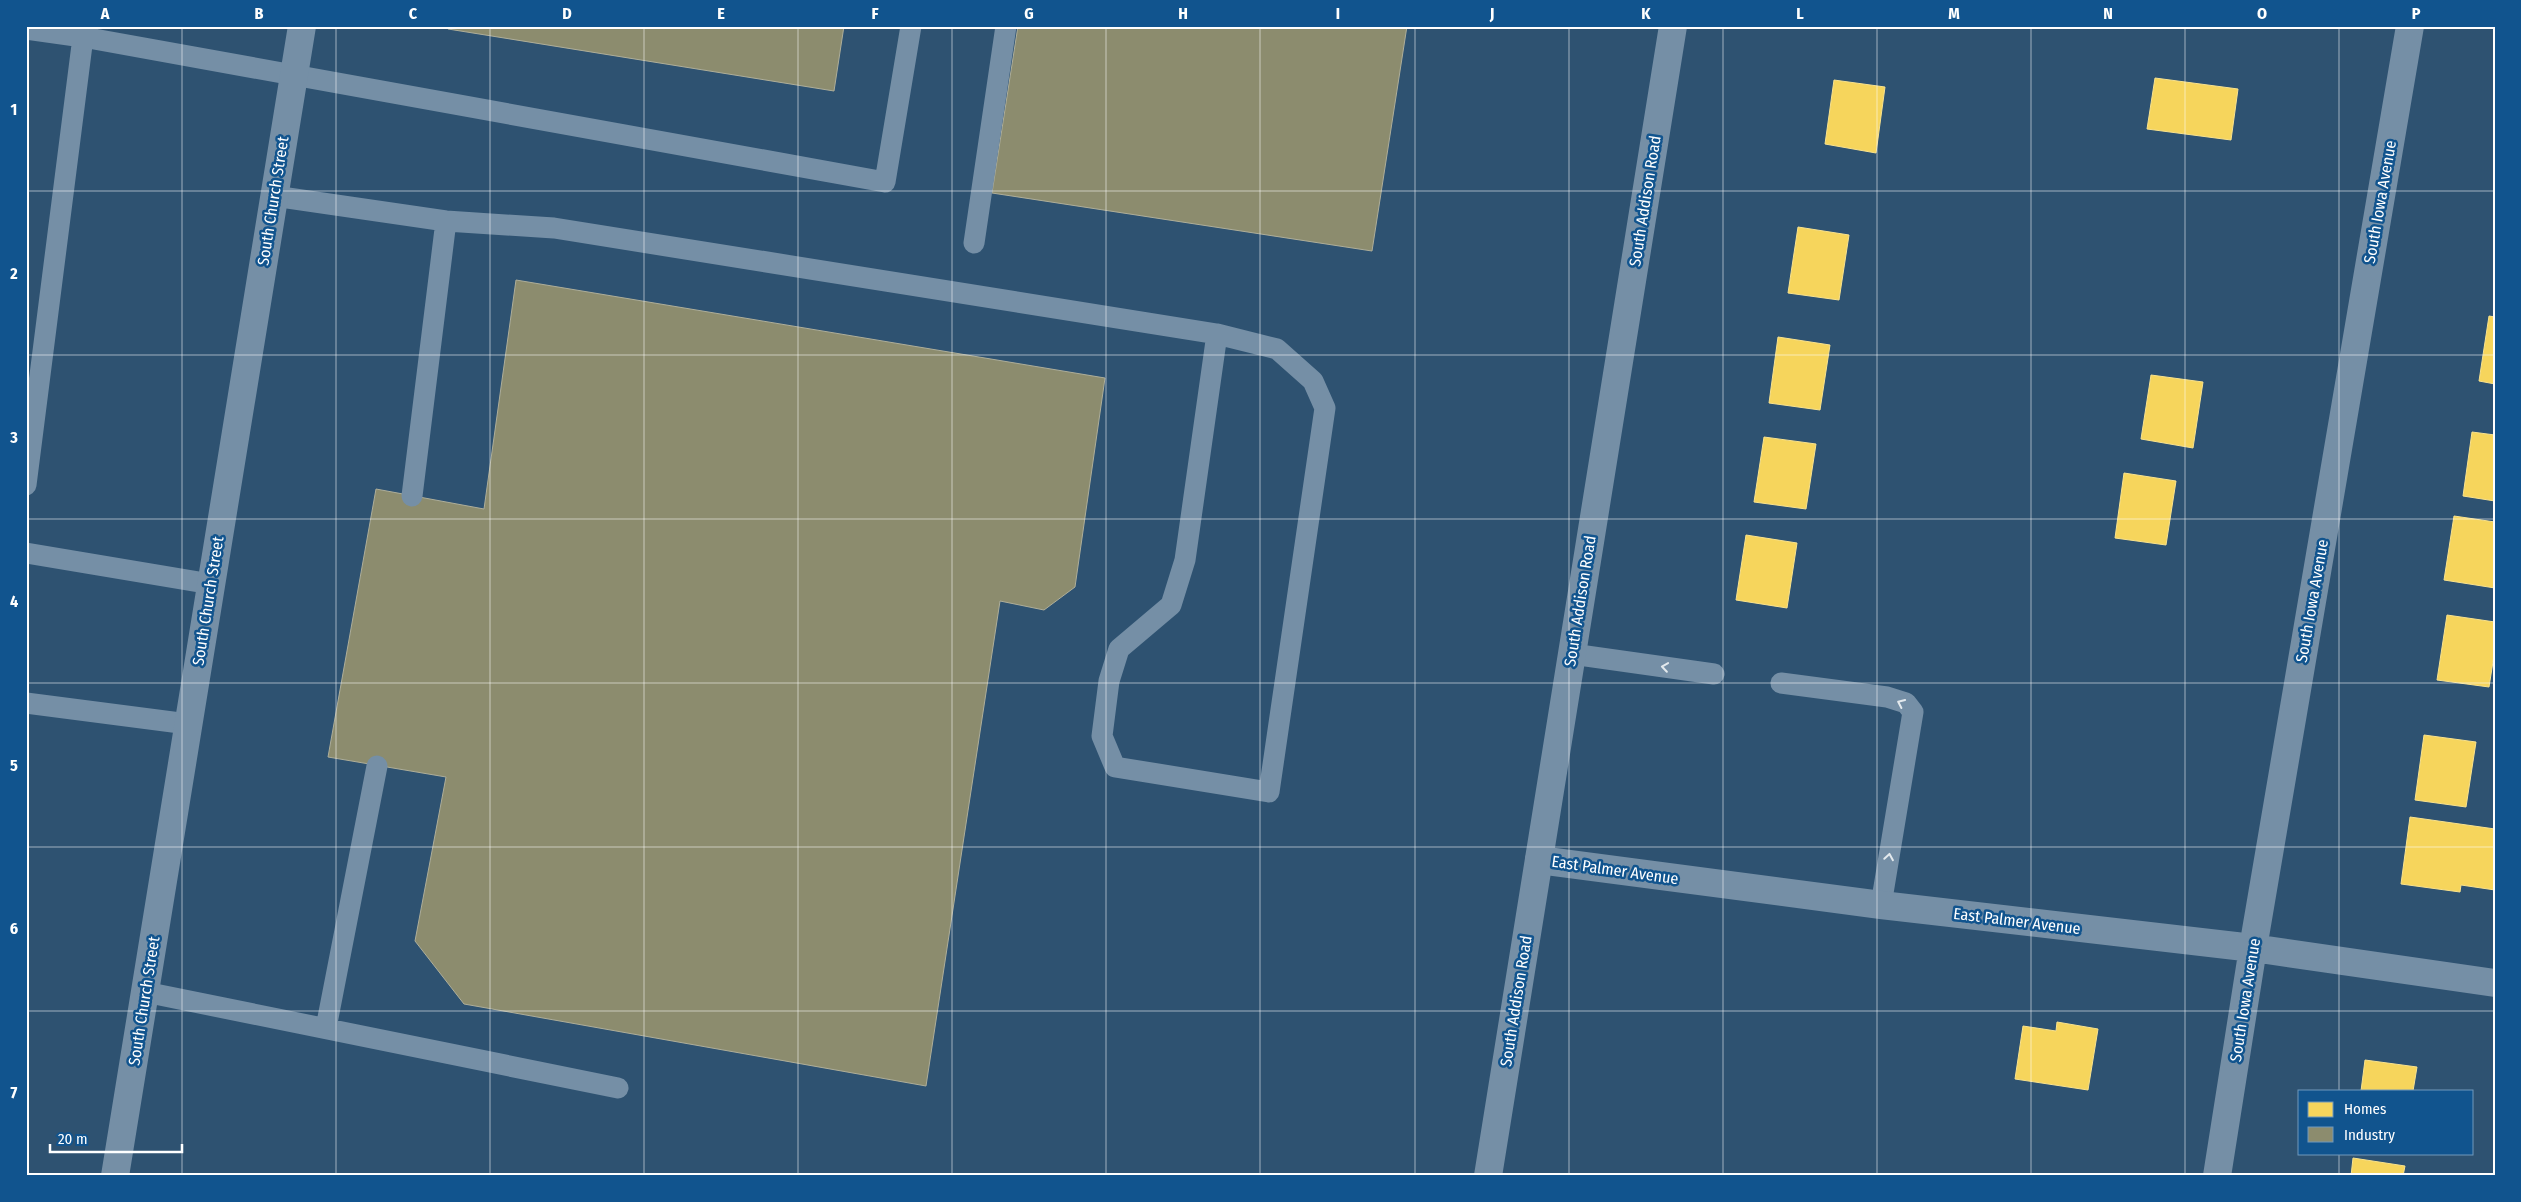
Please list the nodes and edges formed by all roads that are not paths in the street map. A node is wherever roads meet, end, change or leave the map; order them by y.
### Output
1 (302, 26) edge
2 (911, 26) edge
3 (1006, 26) edge
4 (1672, 26) edge
5 (2410, 26) edge
6 (26, 29) edge
7 (83, 38) junction
8 (294, 77) junction
9 (274, 196) junction
10 (446, 221) junction
11 (974, 243) dead end
12 (1217, 334) junction
13 (26, 485) edge
14 (412, 496) dead end
15 (26, 553) edge
16 (211, 584) junction
17 (1572, 654) junction
18 (1714, 674) dead end
19 (1781, 683) dead end
20 (26, 703) edge
21 (188, 724) junction
22 (377, 766) dead end
23 (1538, 860) junction
24 (1882, 905) junction
25 (2253, 948) junction
26 (2495, 983) edge
27 (145, 992) junction
28 (326, 1028) junction
29 (618, 1088) dead end
30 (115, 1176) edge
31 (1488, 1176) edge
32 (2217, 1176) edge

1 - 8 street, South Church Street
2 - 8 lane
3 - 11 lane
4 - 17 street, South Addison Road
5 - 25 street, South Iowa Avenue
6 - 7 lane
7 - 8 lane
7 - 13 lane
8 - 9 street, South Church Street
9 - 10 lane
9 - 16 street, South Church Street
10 - 12 lane
10 - 14 lane
12 - 12 lane
15 - 16 lane
16 - 21 street, South Church Street
18 -> 17 lane
17 - 23 street, South Addison Road
24 -> 19 lane
20 - 21 lane
21 - 27 street, South Church Street
22 - 28 lane
23 - 24 street, East Palmer Avenue
23 - 31 street, South Addison Road
24 - 25 street, East Palmer Avenue
25 - 26 street, East Palmer Avenue
25 - 32 street, South Iowa Avenue
27 - 28 lane
27 - 30 street, South Church Street
28 - 29 lane

